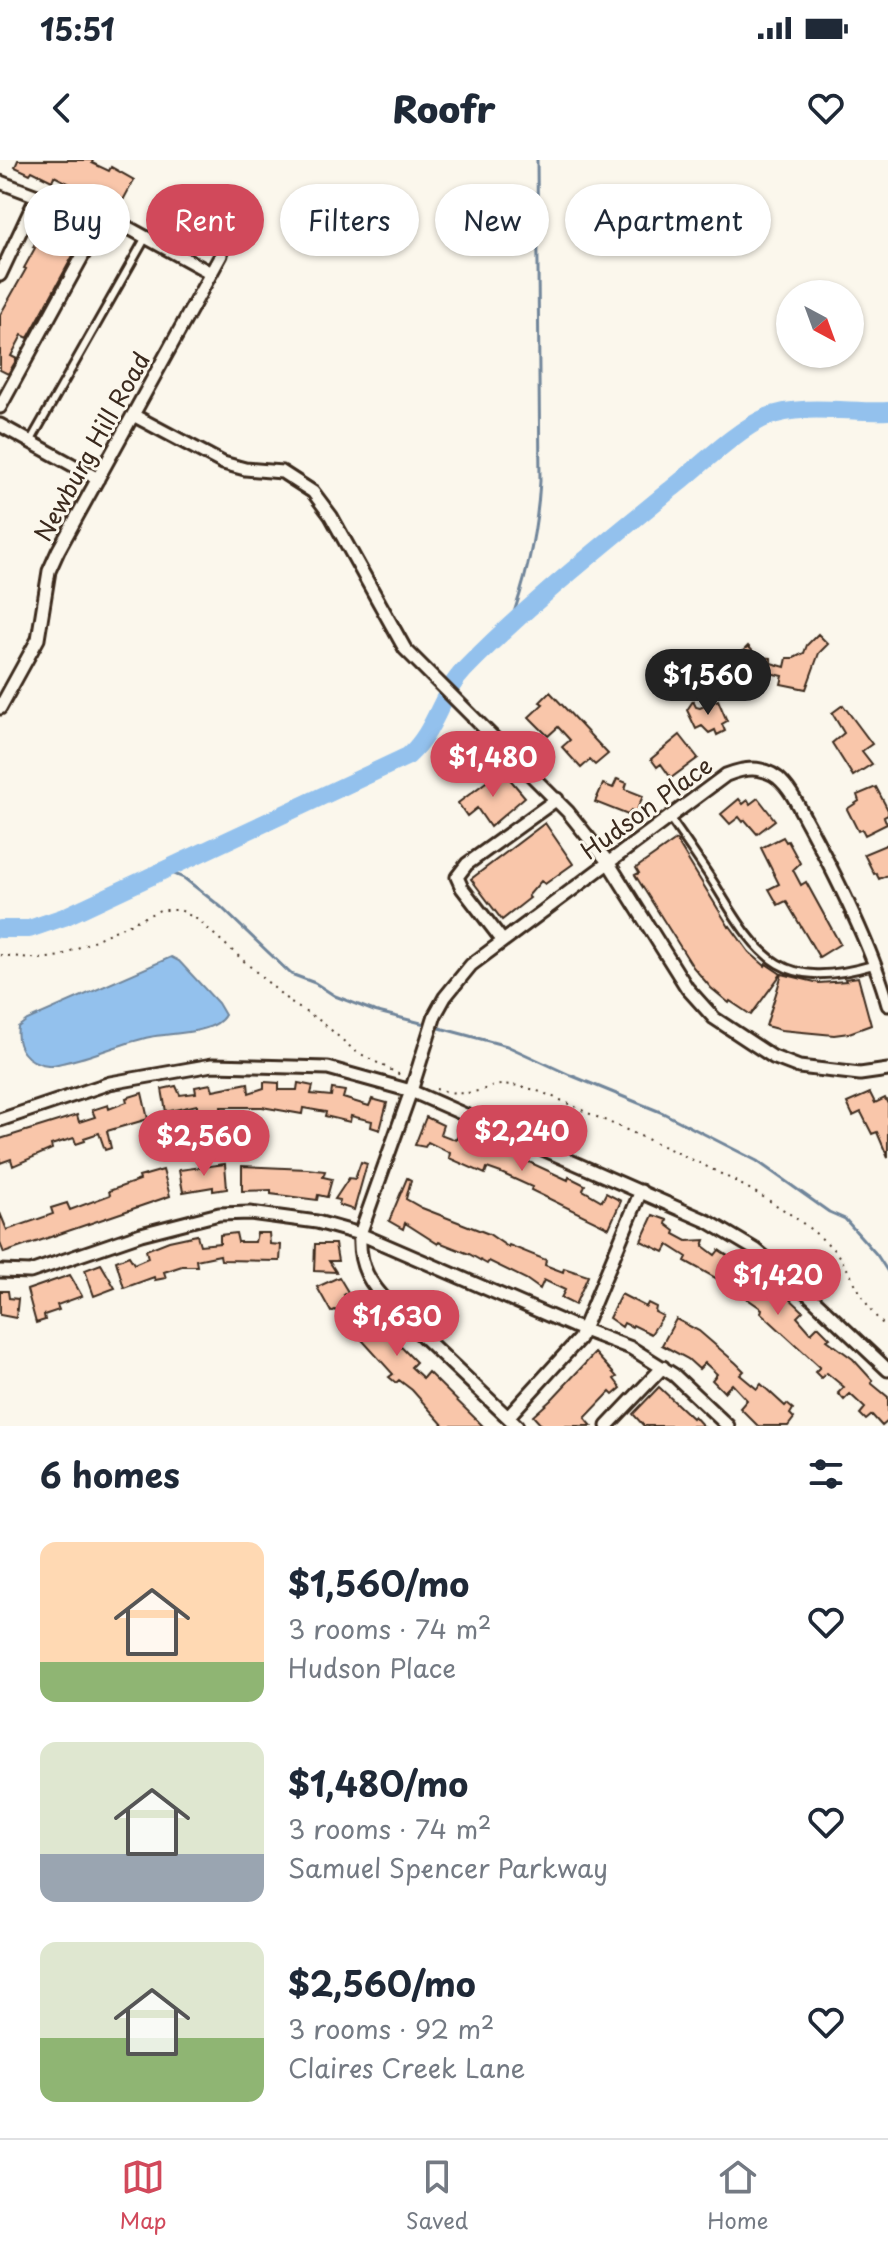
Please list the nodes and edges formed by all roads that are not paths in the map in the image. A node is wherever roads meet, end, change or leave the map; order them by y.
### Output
1 (0, 182) edge
2 (24, 191) edge
3 (24, 223) edge
4 (130, 228) edge
5 (146, 237) joint
6 (83, 256) edge
7 (180, 256) edge
8 (220, 256) edge
9 (211, 273) junction
10 (0, 274) edge
11 (0, 407) edge
12 (133, 415) junction
13 (0, 425) edge
14 (30, 442) junction
15 (98, 479) junction
16 (0, 708) edge
17 (557, 799) junction
18 (669, 817) junction
19 (608, 862) junction
20 (502, 940) junction
21 (873, 965) junction
22 (888, 1005) edge
23 (888, 1070) edge
24 (413, 1087) junction
25 (0, 1120) edge
26 (641, 1191) junction
27 (360, 1234) junction
28 (0, 1271) edge
29 (585, 1329) junction
30 (663, 1367) junction
31 (888, 1370) edge
32 (508, 1417) junction
33 (615, 1424) edge
34 (517, 1426) edge
35 (728, 1426) edge

1 - 2 street
3 - 10 street
4 - 5 street
5 - 14 lane
6 - 11 street
7 - 9 street
8 - 9 street, Newburg Hill Road
9 - 12 street, Newburg Hill Road
12 - 15 street, Newburg Hill Road
12 - 17 street
13 - 14 street
14 - 15 street
15 - 16 street, Newburg Hill Road
17 - 19 street
17 - 20 street
18 - 19 street, Hudson Place
18 - 21 lane
18 - 21 street, Hudson Place
19 - 20 street, Hudson Place
19 - 23 street
20 - 24 street, Hudson Place
21 - 22 street, Hudson Place
24 - 25 street
24 - 26 street
24 - 27 street, Hudson Place
26 - 29 street
26 - 31 street
27 - 28 street
27 - 29 street
27 - 32 street
29 - 30 street
29 - 32 street
30 - 33 street
30 - 35 street
32 - 34 street

